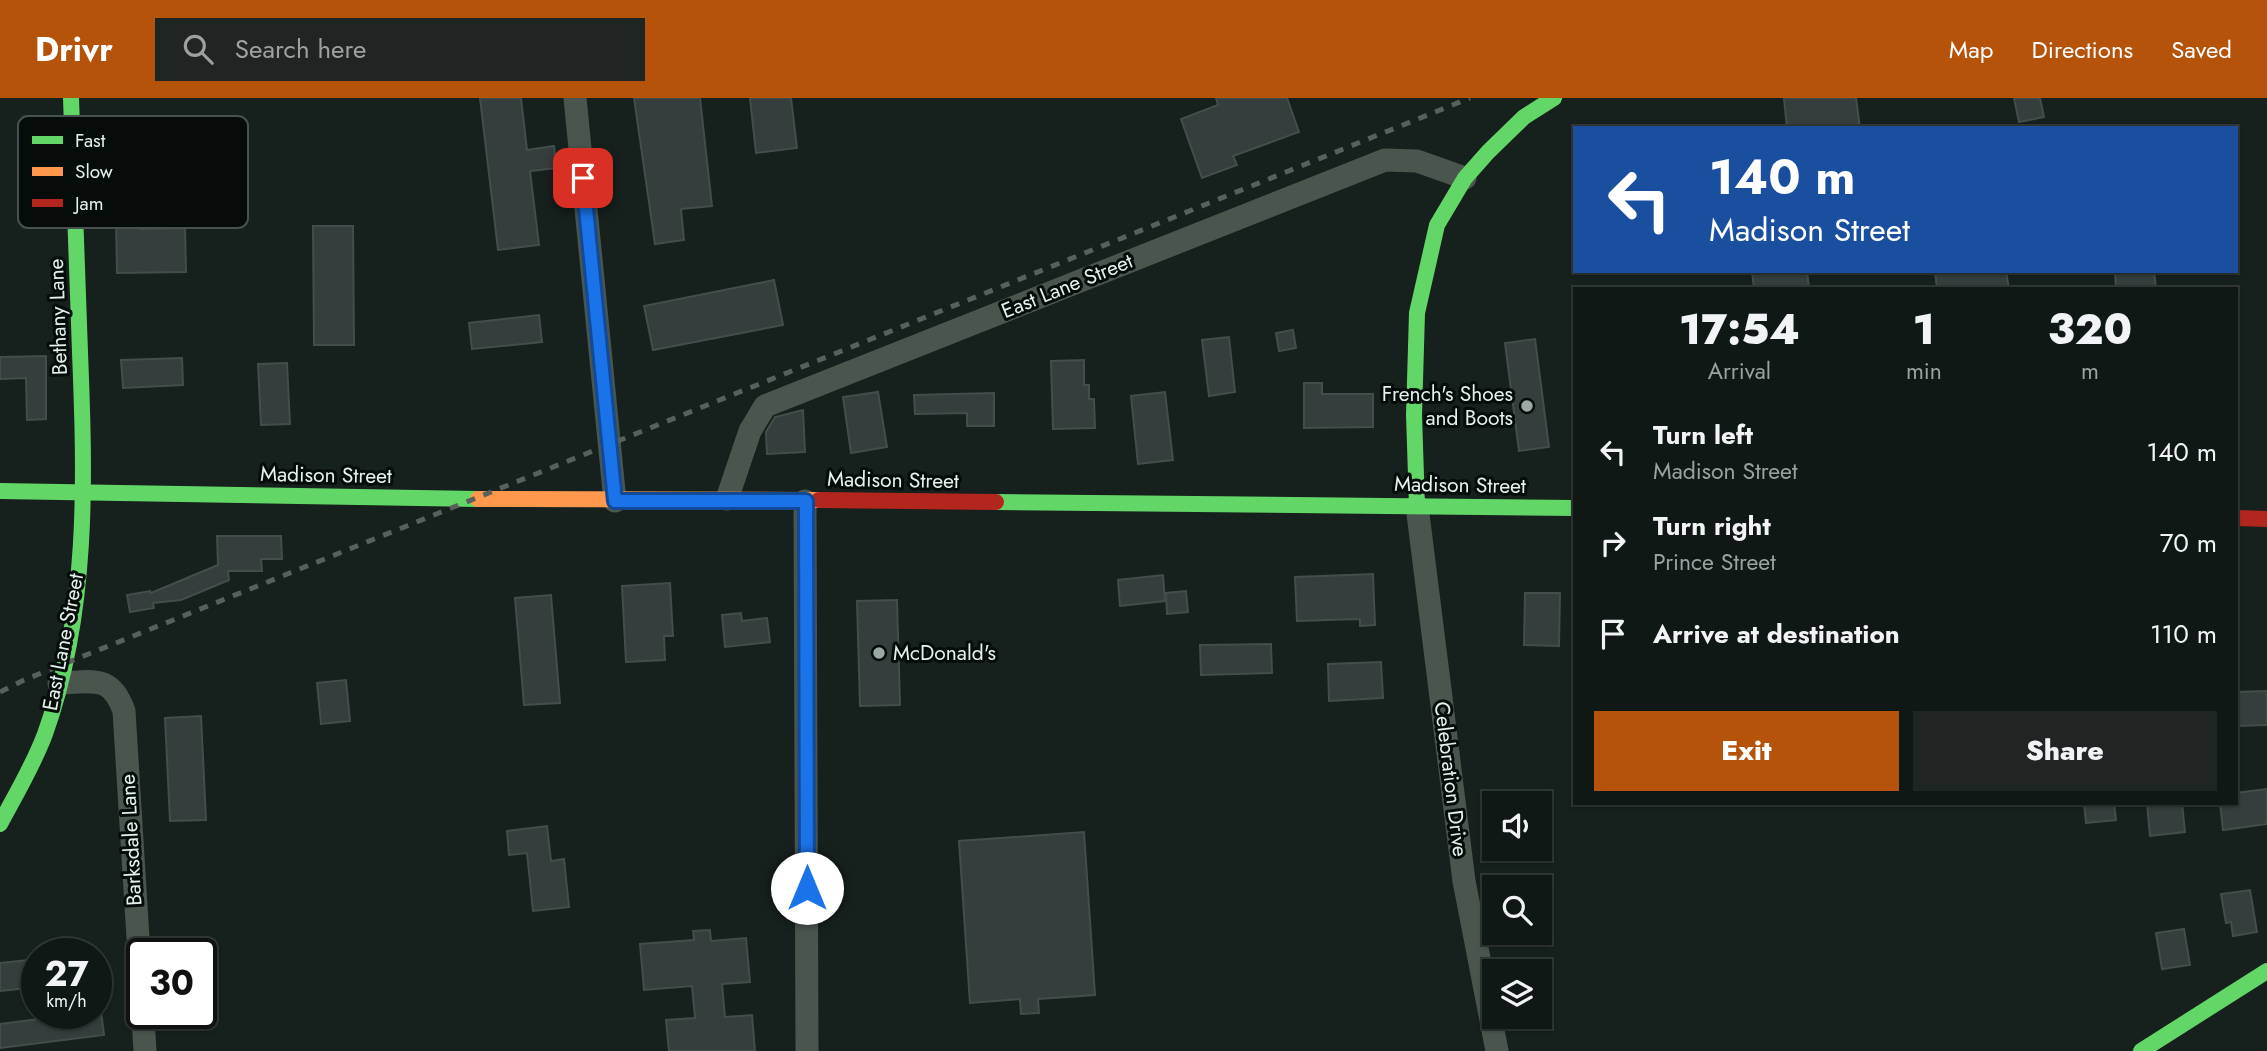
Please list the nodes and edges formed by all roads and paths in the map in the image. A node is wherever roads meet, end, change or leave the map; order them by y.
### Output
1 (71, 98) edge
2 (575, 98) edge
3 (1554, 98) edge
4 (72, 116) edge
5 (1465, 178) junction
6 (76, 228) edge
7 (0, 491) edge
8 (85, 492) junction
9 (727, 499) junction
10 (615, 501) junction
11 (806, 501) junction
12 (1417, 506) junction
13 (1573, 508) edge
14 (2238, 518) edge
15 (2267, 519) edge
16 (59, 683) junction
17 (0, 824) edge
18 (2267, 971) edge
19 (145, 1051) edge
20 (807, 1051) edge
21 (1497, 1051) edge
22 (2141, 1051) edge

1 - 4 main road, Bethany Lane
2 - 10 street
3 - 5 main road
5 - 9 street, East Lane Street
5 - 12 main road
6 - 8 main road, Bethany Lane
7 - 8 main road, Madison Street
8 - 10 main road, Madison Street
8 - 16 main road, East Lane Street
9 - 10 main road, Madison Street
9 - 11 main road, Madison Street
11 - 12 main road, Madison Street
11 - 20 street
12 - 13 main road, Madison Street
12 - 21 street, Celebration Drive
14 - 15 main road
16 - 17 main road, East Lane Street
16 - 19 street, Barksdale Lane
18 - 22 main road

